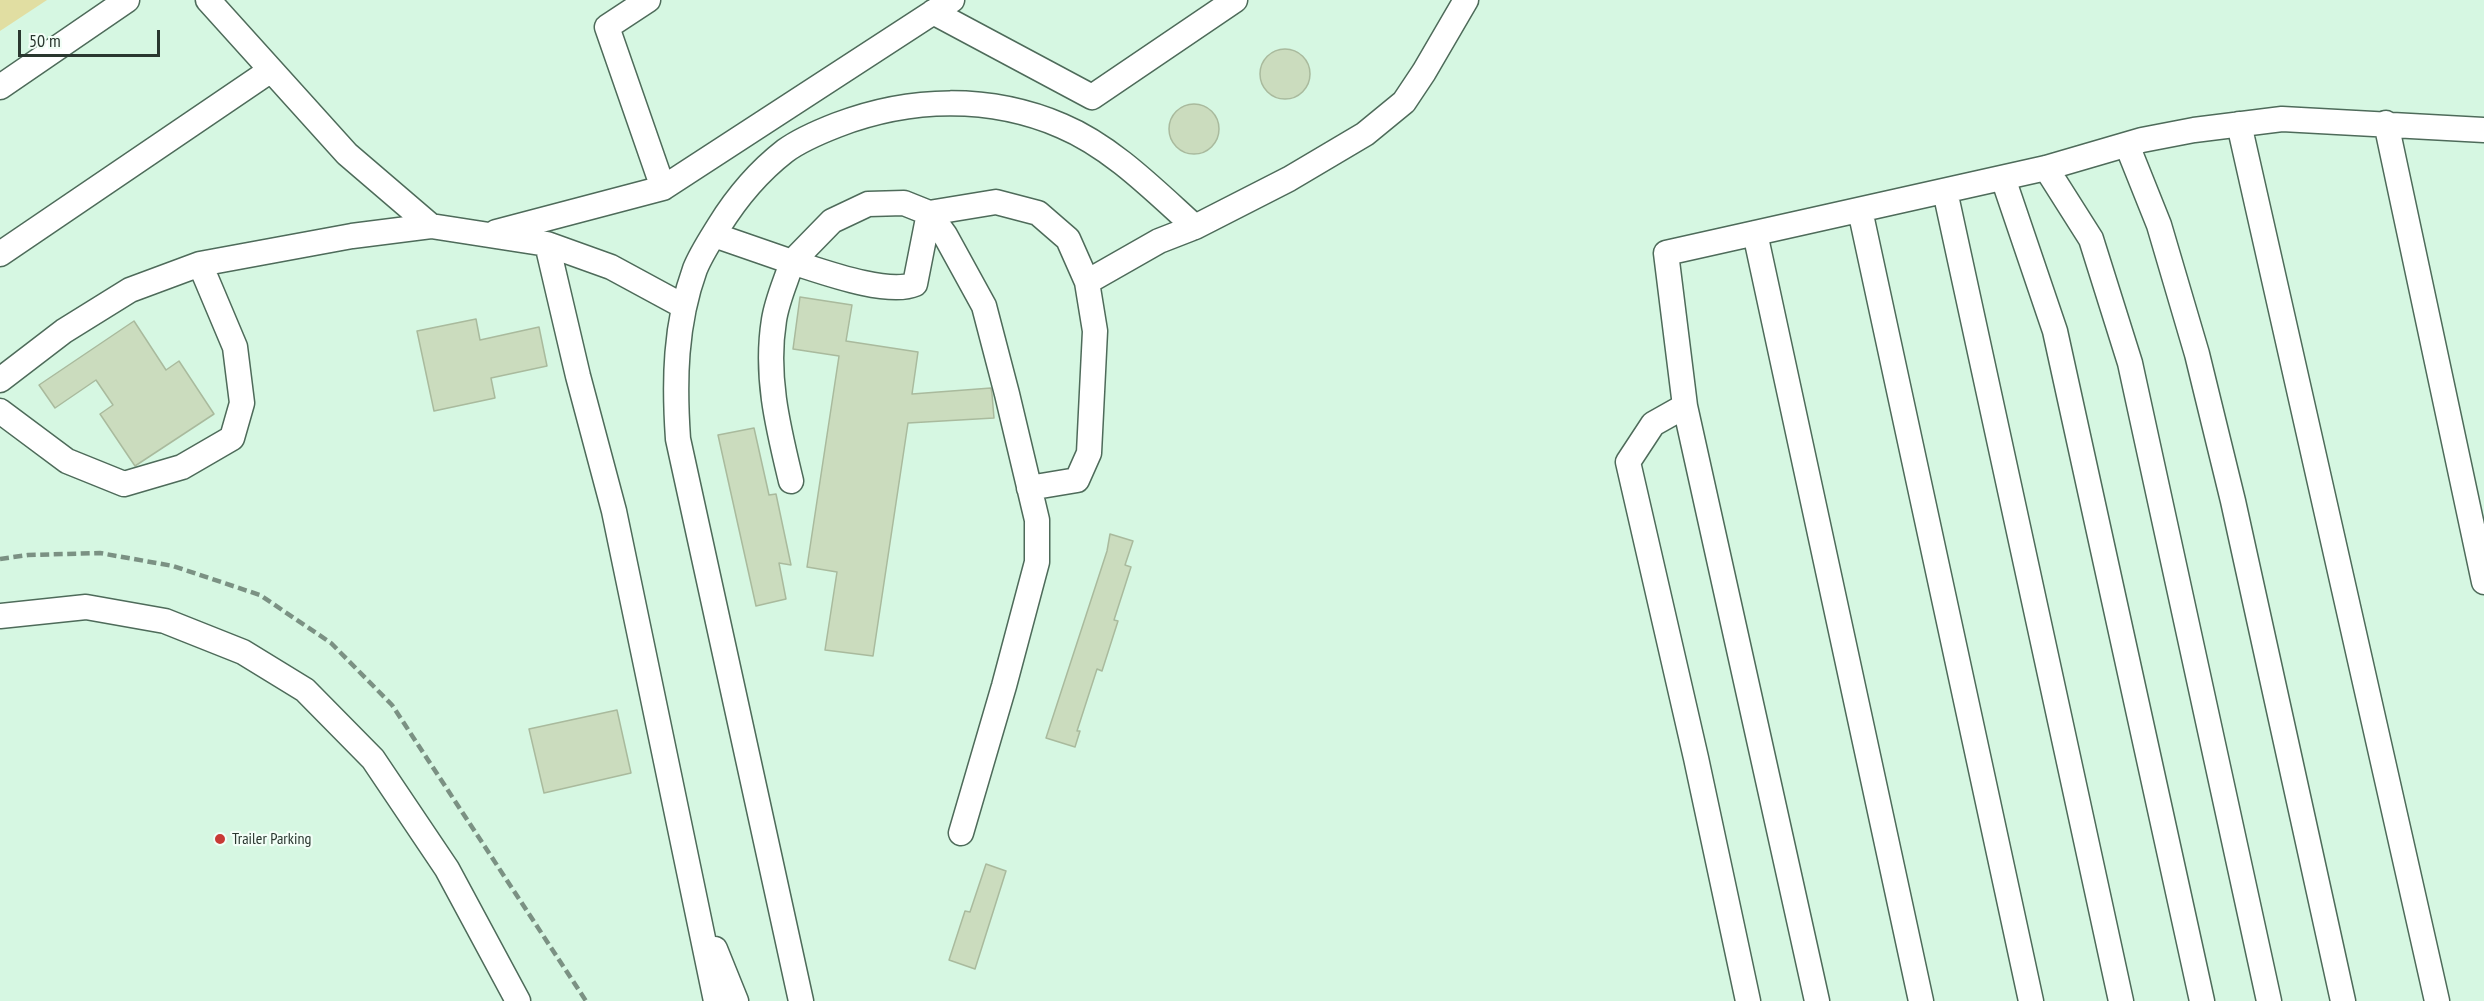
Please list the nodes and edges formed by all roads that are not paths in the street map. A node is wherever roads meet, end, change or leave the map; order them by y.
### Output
1 (127, 0) edge
2 (208, 0) edge
3 (648, 0) edge
4 (1235, 0) edge
5 (1466, 0) edge
6 (943, 6) edge
7 (271, 70) junction
8 (0, 87) edge
9 (2386, 123) junction
10 (2240, 124) junction
11 (2484, 130) edge
12 (2127, 144) junction
13 (2046, 168) junction
14 (2003, 178) junction
15 (663, 188) junction
16 (1945, 191) junction
17 (1860, 210) junction
18 (929, 213) junction
19 (431, 226) junction
20 (1195, 227) junction
21 (1755, 233) junction
22 (485, 235) junction
23 (714, 235) junction
24 (547, 244) junction
25 (0, 254) edge
26 (792, 262) junction
27 (200, 264) junction
28 (1087, 282) junction
29 (683, 306) junction
30 (0, 380) edge
31 (1685, 406) junction
32 (0, 411) edge
33 (791, 481) dead end
34 (1029, 488) junction
35 (2484, 582) edge
36 (0, 616) edge
37 (961, 834) dead end
38 (696, 912) junction
39 (518, 1001) edge
40 (716, 1001) edge
41 (736, 1001) edge
42 (801, 1001) edge
43 (1748, 1001) edge
44 (1817, 1001) edge
45 (1920, 1001) edge
46 (2031, 1001) edge
47 (2121, 1001) edge
48 (2202, 1001) edge
49 (2269, 1001) edge
50 (2343, 1001) edge
51 (2437, 1001) edge

1 - 8 lane
2 - 7 lane
3 - 15 lane
4 - 6 lane
5 - 20 lane
6 - 15 lane
7 - 19 lane
7 - 25 lane
9 - 10 lane
9 - 11 lane
9 - 35 lane
10 - 12 lane
10 - 51 lane
12 - 13 lane
12 - 50 lane
13 - 14 lane
13 - 49 lane
14 - 16 lane
14 - 48 lane
15 - 22 lane
16 - 17 lane
16 - 47 lane
17 - 21 lane
17 - 46 lane
18 - 26 lane
18 - 26 lane
18 - 28 lane
18 - 34 lane
19 - 22 lane
19 - 27 lane
20 - 23 lane
20 - 28 lane
21 - 31 lane
21 - 45 lane
22 - 24 lane
23 - 26 lane
23 - 29 lane
24 - 29 lane
24 - 38 lane
26 - 33 lane
27 - 30 lane
27 - 32 lane
28 - 34 lane
29 - 42 lane
31 - 43 lane
31 - 44 lane
34 - 37 lane
36 - 39 lane
38 - 40 lane
38 - 41 lane

